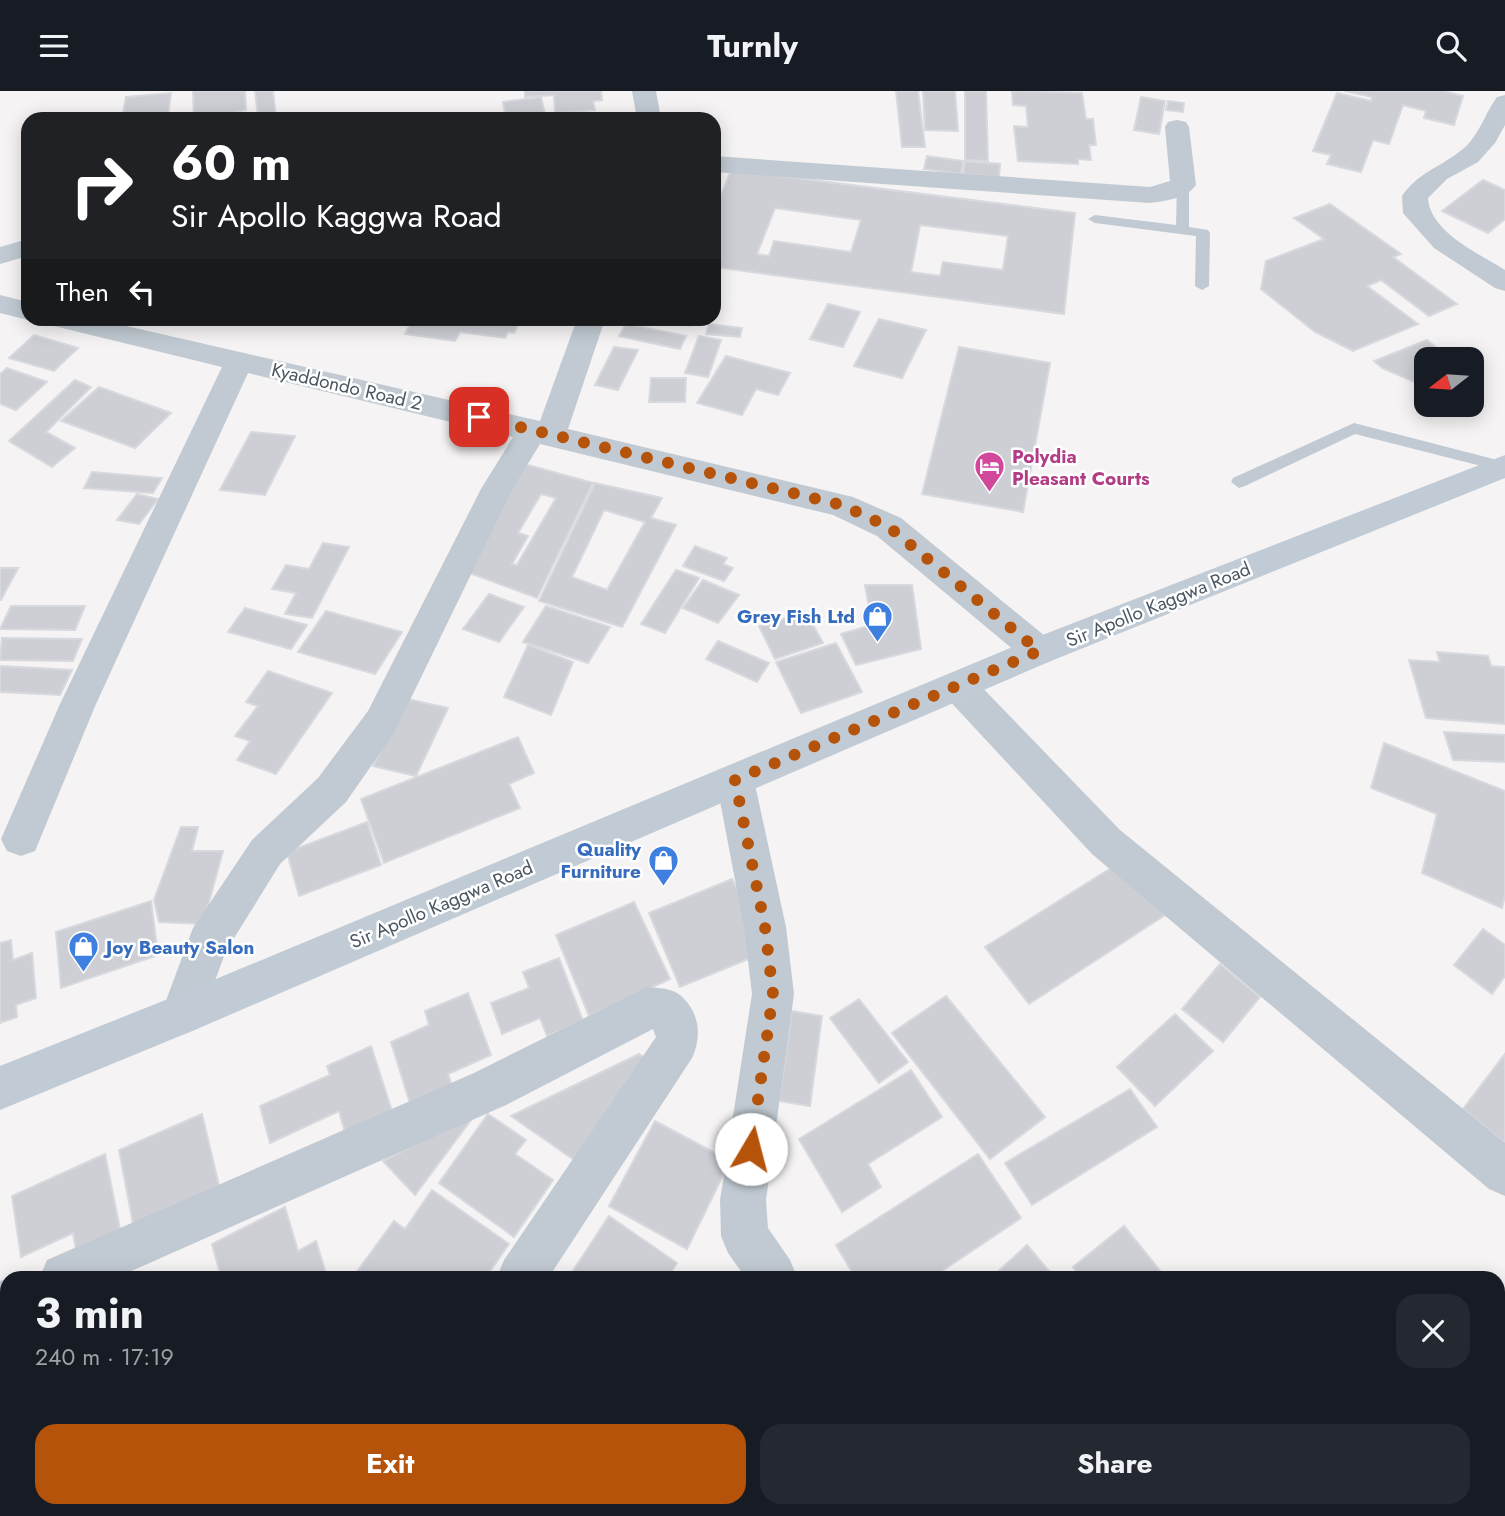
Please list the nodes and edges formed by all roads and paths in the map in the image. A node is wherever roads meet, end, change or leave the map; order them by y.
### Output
1 (644, 91) edge
2 (1505, 102) edge
3 (648, 112) edge
4 (1177, 127) dead end
5 (721, 164) edge
6 (1183, 185) junction
7 (1095, 219) dead end
8 (1182, 230) junction
9 (21, 249) edge
10 (0, 256) edge
11 (1505, 282) edge
12 (1202, 286) dead end
13 (0, 304) edge
14 (21, 309) edge
15 (90, 326) edge
16 (589, 326) edge
17 (239, 361) junction
18 (542, 432) junction
19 (1498, 476) edge
20 (1239, 482) dead end
21 (1039, 651) junction
22 (958, 685) junction
23 (735, 780) junction
24 (21, 839) dead end
25 (182, 1014) junction
26 (0, 1088) edge
27 (1505, 1173) edge
28 (78, 1271) edge
29 (525, 1271) edge
30 (769, 1271) edge

1 - 3 street
2 - 11 street
4 - 6 street
5 - 6 street
6 - 8 lane
7 - 8 lane
8 - 12 lane
9 - 10 street
13 - 14 street
15 - 17 street, Kyaddondo Road 2
16 - 18 street
17 - 18 street, Kyaddondo Road 2
17 - 24 street
18 - 21 street, Kyaddondo Road 2
18 - 25 street
19 - 20 lane
19 - 21 main road, Sir Apollo Kaggwa Road
21 - 22 main road, Sir Apollo Kaggwa Road
22 - 23 main road, Sir Apollo Kaggwa Road
22 - 27 street
23 - 25 main road, Sir Apollo Kaggwa Road
23 - 30 street
25 - 26 main road, Sir Apollo Kaggwa Road
28 - 29 street

